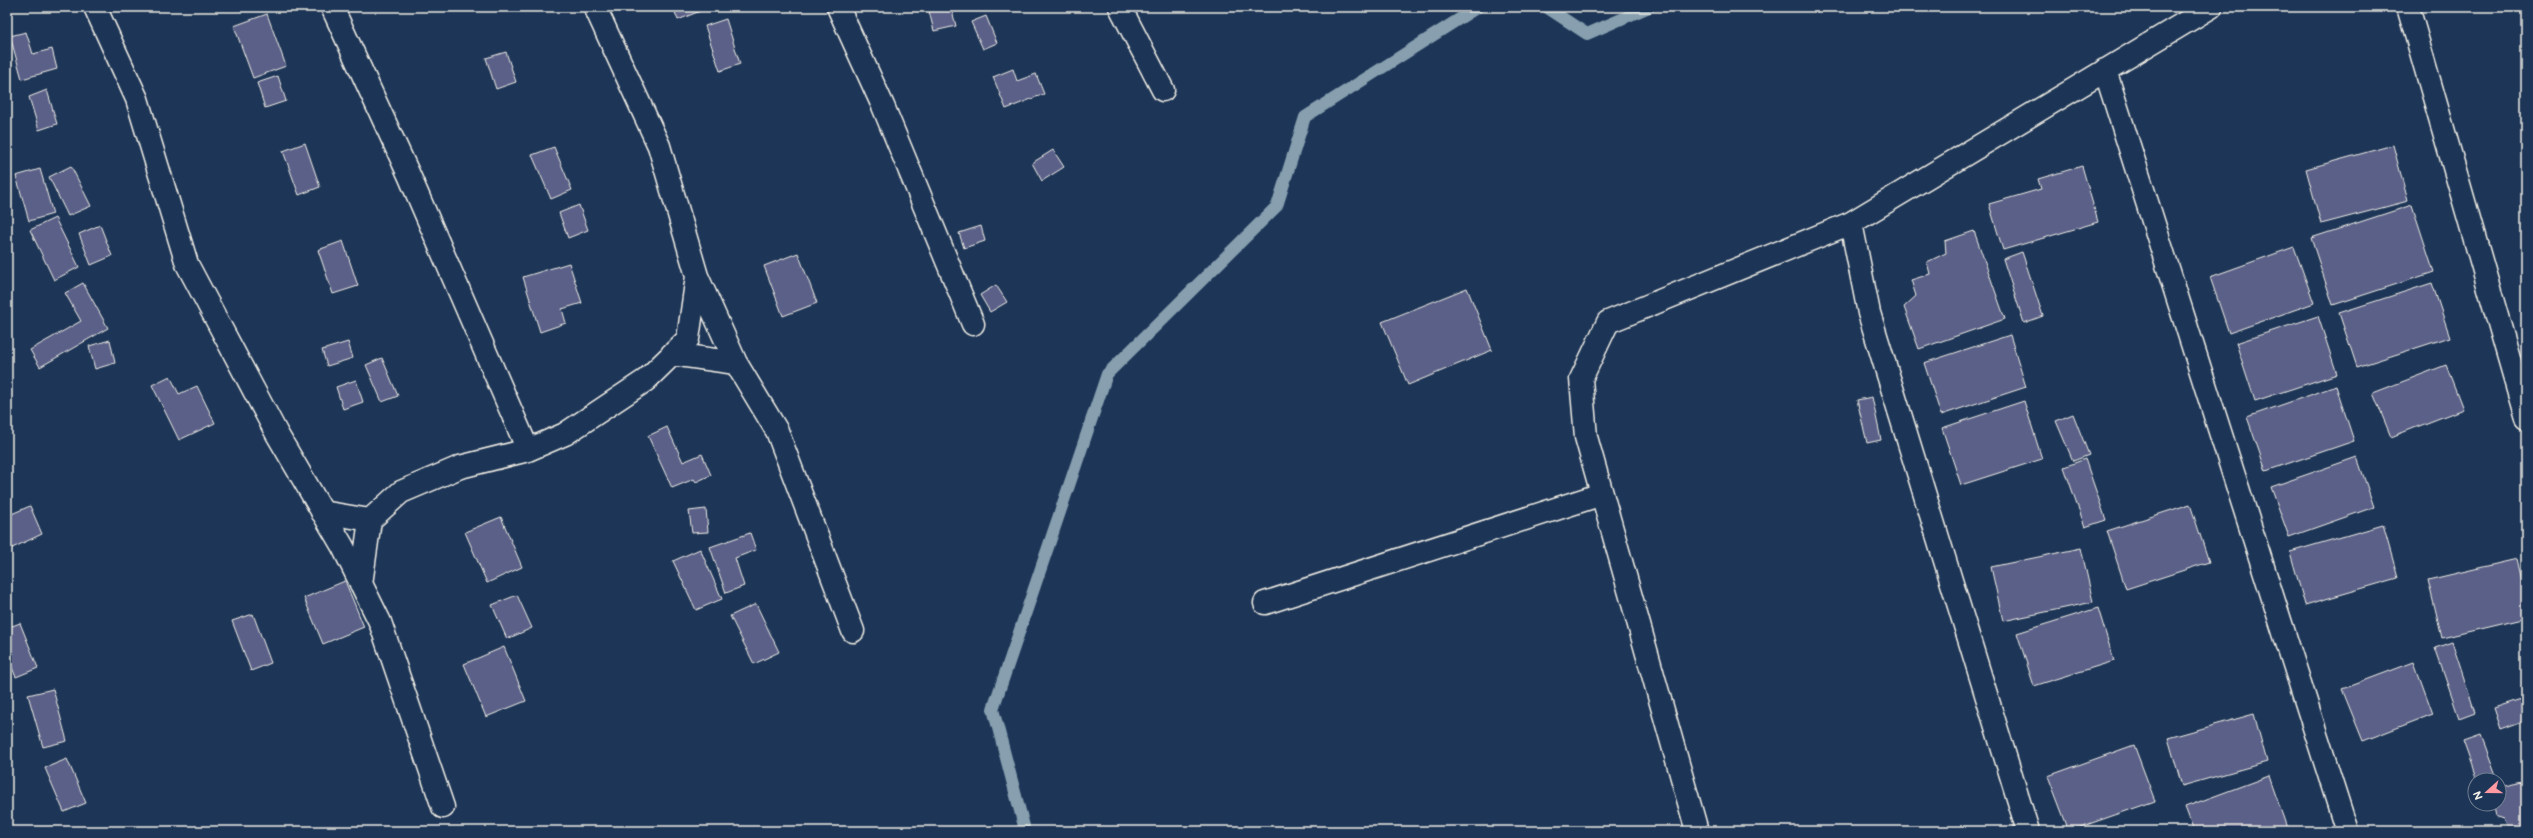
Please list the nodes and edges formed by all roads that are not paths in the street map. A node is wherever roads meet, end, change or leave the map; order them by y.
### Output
1 (95, 7) edge
2 (332, 7) edge
3 (595, 7) edge
4 (838, 7) edge
5 (1120, 7) edge
6 (2211, 7) edge
7 (2408, 7) edge
8 (2105, 70) junction
9 (1163, 90) dead end
10 (1851, 223) junction
11 (697, 276) junction
12 (973, 324) dead end
13 (672, 354) junction
14 (736, 363) junction
15 (2526, 417) edge
16 (528, 450) junction
17 (1602, 494) junction
18 (322, 512) junction
19 (370, 520) junction
20 (361, 584) junction
21 (1265, 602) dead end
22 (853, 631) dead end
23 (443, 806) dead end
24 (1697, 831) edge
25 (2028, 831) edge
26 (2347, 831) edge

1 - 18 street
2 - 16 street
3 - 11 street
4 - 12 street
5 - 9 street
6 - 8 street
7 - 15 street
8 - 10 street
8 - 26 street
10 - 17 street
10 - 25 street
11 - 13 street
11 - 14 street
13 - 14 street
13 - 16 street
14 - 22 street
16 - 19 street
17 - 21 street
17 - 24 street
18 - 19 street
18 - 20 street
19 - 20 street
20 - 23 street

